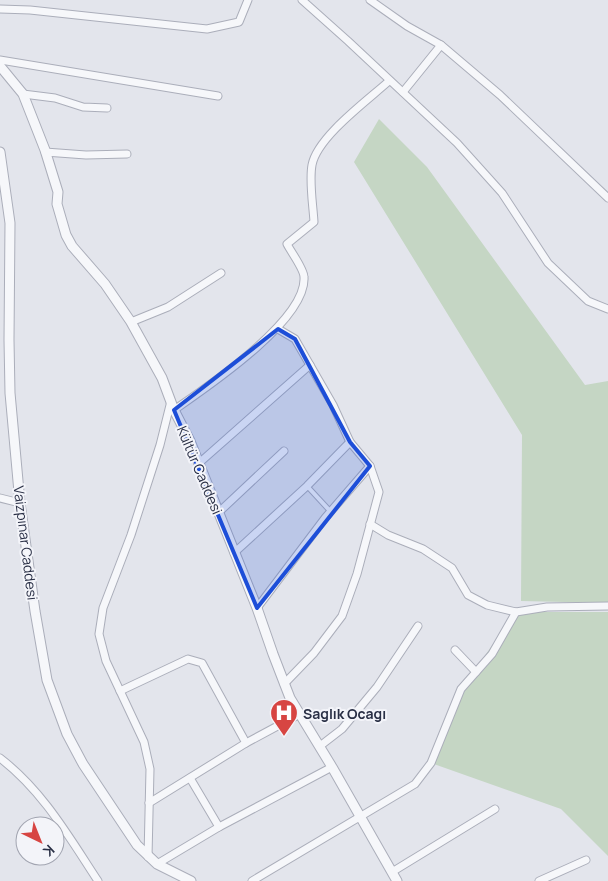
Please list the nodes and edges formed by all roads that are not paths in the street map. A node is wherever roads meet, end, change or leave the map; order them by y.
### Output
1 (248, 0) edge
2 (302, 0) edge
3 (370, 0) edge
4 (0, 8) edge
5 (441, 45) junction
6 (0, 60) edge
7 (0, 66) edge
8 (389, 81) junction
9 (403, 92) junction
10 (23, 94) junction
11 (218, 96) dead end
12 (107, 108) dead end
13 (0, 152) edge
14 (45, 152) junction
15 (127, 154) dead end
16 (608, 198) edge
17 (221, 273) dead end
18 (608, 309) edge
19 (131, 322) junction
20 (278, 329) junction
21 (310, 365) junction
22 (172, 405) junction
23 (350, 442) junction
24 (284, 451) dead end
25 (198, 464) junction
26 (370, 466) junction
27 (307, 486) junction
28 (0, 498) edge
29 (20, 503) junction
30 (219, 512) junction
31 (331, 512) junction
32 (370, 524) junction
33 (234, 553) junction
34 (608, 606) edge
35 (257, 608) junction
36 (516, 612) junction
37 (418, 626) dead end
38 (455, 650) dead end
39 (476, 672) junction
40 (284, 684) junction
41 (120, 691) junction
42 (300, 714) junction
43 (246, 743) junction
44 (320, 746) junction
45 (0, 758) edge
46 (332, 766) junction
47 (190, 778) junction
48 (150, 803) junction
49 (495, 809) dead end
50 (361, 818) junction
51 (219, 827) junction
52 (148, 857) junction
53 (586, 860) dead end
54 (157, 864) junction
55 (392, 872) junction
56 (98, 881) edge
57 (191, 881) edge
58 (252, 881) edge
59 (397, 881) edge
60 (539, 881) edge

1 - 4 street
2 - 8 street
3 - 5 street
5 - 9 street
5 - 16 street
6 - 11 street
7 - 10 street, Kültür Caddesi
8 - 9 street
8 - 20 street
9 - 18 street
10 - 12 street
10 - 14 street, Kültür Caddesi
13 - 29 street, Vaizpınar Caddesi
14 - 15 street
14 - 19 street, Kültür Caddesi
17 - 19 street
19 - 22 street, Kültür Caddesi
20 - 21 street
20 - 22 street
21 - 23 street
21 - 25 street
22 - 25 street, Kültür Caddesi
22 - 41 street
23 - 26 street
23 - 27 street
24 - 30 street
25 - 30 street, Kültür Caddesi
26 - 31 street
26 - 32 street
27 - 31 lane
27 - 33 street
28 - 29 street
29 - 52 street, Vaizpınar Caddesi
30 - 33 street, Kültür Caddesi
31 - 35 street
32 - 36 street
32 - 40 street
33 - 35 street, Kültür Caddesi
34 - 36 street
35 - 40 street, Kültür Caddesi
36 - 39 street
37 - 44 street
38 - 39 street
39 - 50 street
40 - 42 street, Kültür Caddesi
41 - 43 street
41 - 48 street
42 - 43 street
42 - 44 street, Kültür Caddesi
43 - 47 street
44 - 46 street, Kültür Caddesi
45 - 56 street
46 - 50 street, Kültür Caddesi
46 - 51 street
47 - 48 street
47 - 51 street
48 - 52 street
49 - 55 street
50 - 55 street, Kültür Caddesi
50 - 58 street
51 - 54 street
52 - 54 street, Vaizpınar Caddesi
53 - 60 street
54 - 57 street, Vaizpınar Caddesi
55 - 59 street, Kültür Caddesi

